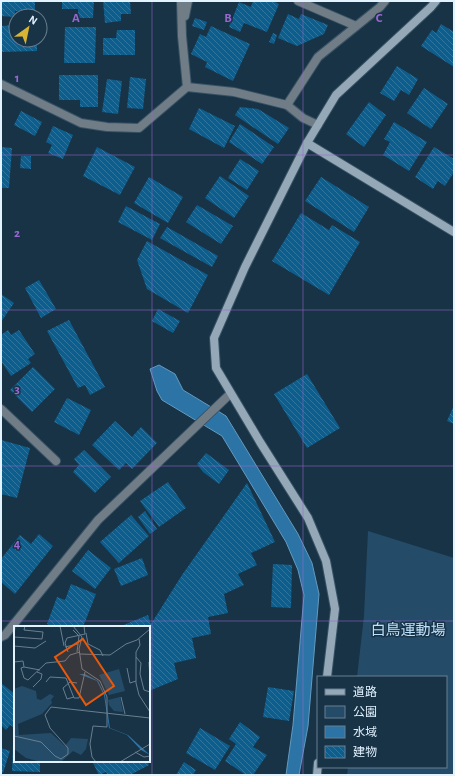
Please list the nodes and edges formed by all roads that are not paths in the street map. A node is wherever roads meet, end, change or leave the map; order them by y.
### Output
1 (181, 1) edge
2 (188, 1) edge
3 (298, 1) edge
4 (385, 1) edge
5 (436, 1) edge
6 (356, 26) junction
7 (182, 36) junction
8 (1, 84) edge
9 (187, 88) junction
10 (287, 105) junction
11 (318, 125) junction
12 (307, 143) junction
13 (454, 232) edge
14 (230, 394) junction
15 (1, 409) edge
16 (56, 461) dead end
17 (1, 638) edge
18 (328, 676) edge

1 - 7 street
2 - 7 street
3 - 6 street
4 - 6 street
5 - 11 street
6 - 10 street
7 - 9 street
8 - 9 street
9 - 10 street
10 - 11 street
11 - 12 street
12 - 13 street
12 - 14 street
14 - 17 street
14 - 18 street
15 - 16 street

